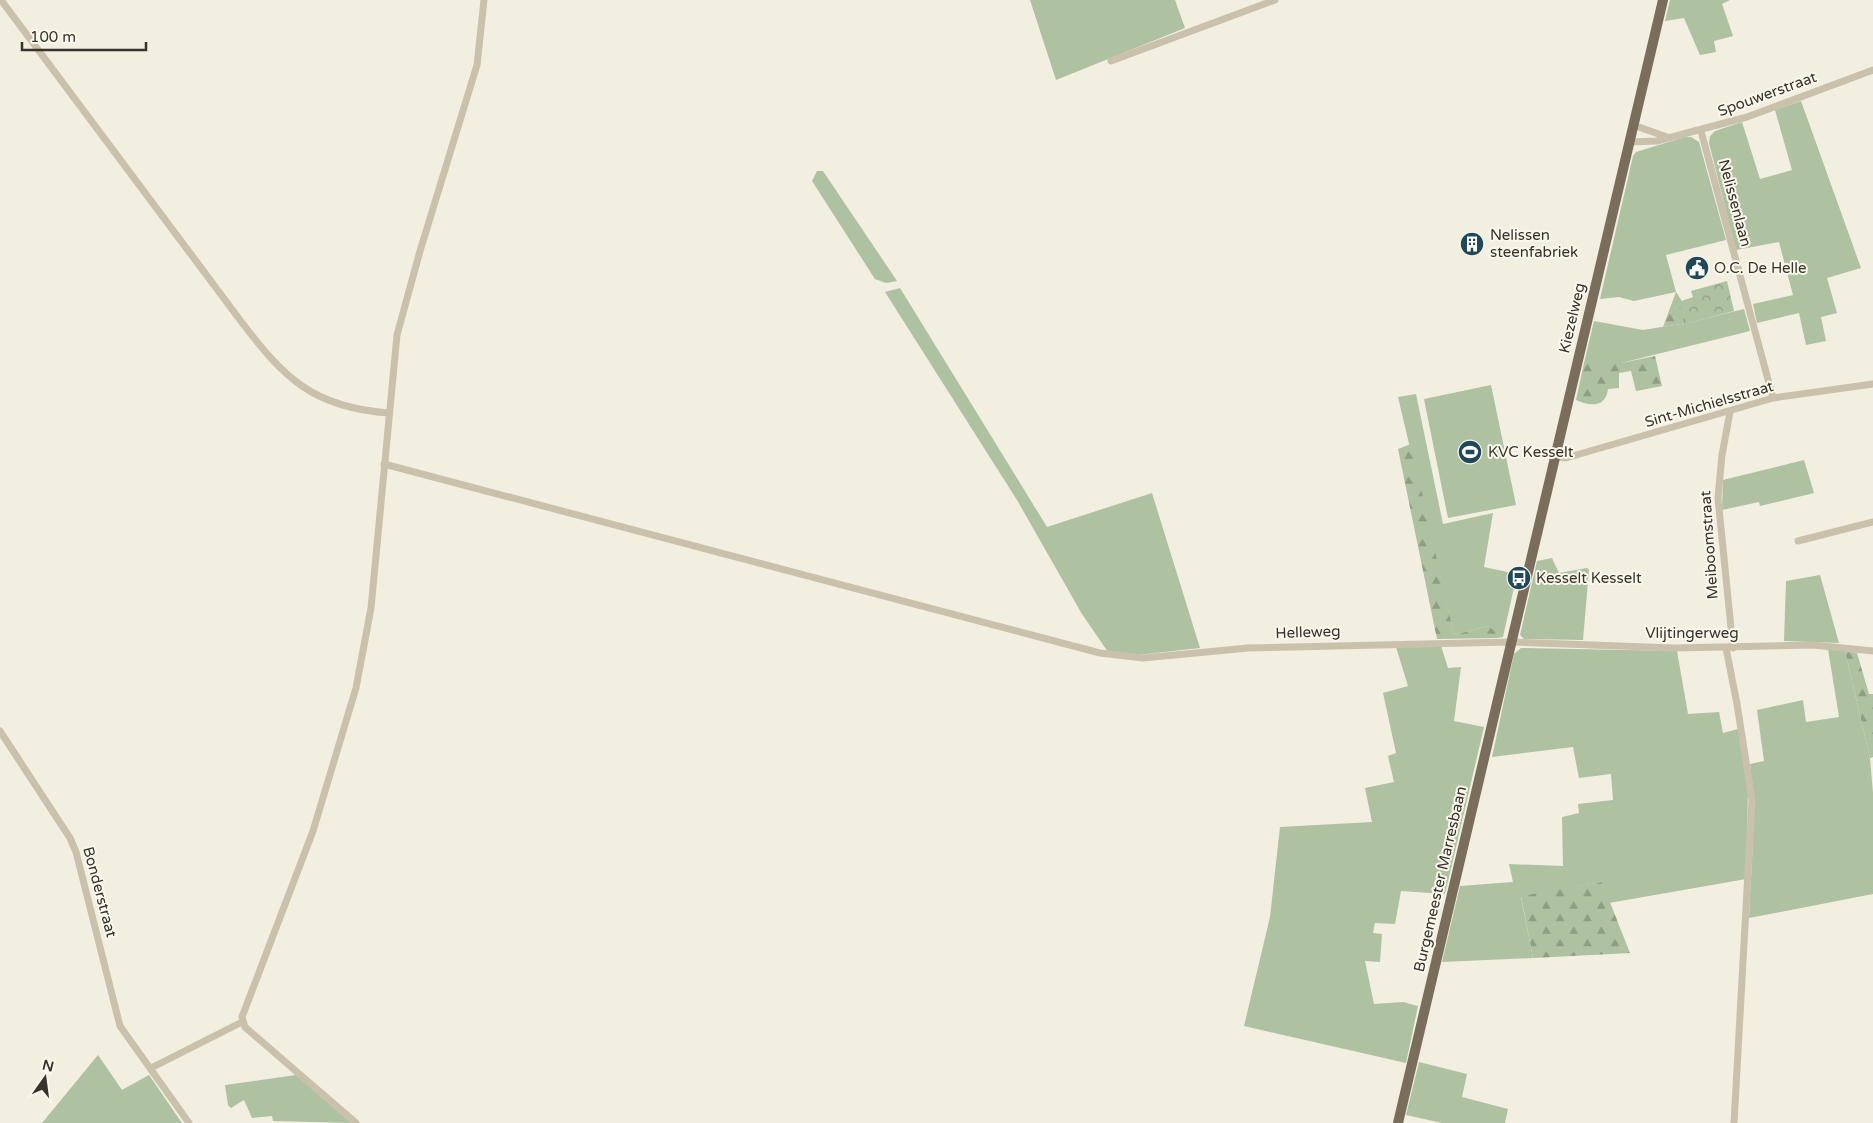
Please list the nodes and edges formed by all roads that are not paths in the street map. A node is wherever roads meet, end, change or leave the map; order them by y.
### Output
1 (1, 0) edge
2 (484, 0) edge
3 (1275, 0) edge
4 (1663, 0) edge
5 (1111, 60) dead end
6 (1873, 70) edge
7 (1633, 125) junction
8 (1701, 131) junction
9 (1667, 137) junction
10 (1630, 142) junction
11 (1873, 384) edge
12 (1773, 398) junction
13 (1730, 412) junction
14 (388, 413) junction
15 (1555, 457) junction
16 (384, 464) junction
17 (1873, 522) edge
18 (1798, 541) dead end
19 (1511, 642) junction
20 (1729, 648) junction
21 (1873, 651) edge
22 (0, 731) edge
23 (242, 1022) junction
24 (151, 1068) junction
25 (189, 1123) edge
26 (356, 1123) edge
27 (1398, 1123) edge
28 (1734, 1123) edge

1 - 14 street
2 - 14 street
3 - 5 street
4 - 7 main road, Kiezelweg
6 - 8 street, Spouwerstraat
7 - 9 street, Spouwerstraat
7 - 10 main road, Kiezelweg
8 - 9 street, Spouwerstraat
8 - 12 street, Nelissenlaan
9 - 10 street, Spouwerstraat
10 - 15 main road, Kiezelweg
11 - 12 street, Sint-Michielsstraat
12 - 13 street, Sint-Michielsstraat
13 - 15 street, Sint-Michielsstraat
13 - 20 street, Meiboomstraat
14 - 16 street
15 - 19 main road, Kiezelweg
16 - 19 street, Helleweg
16 - 23 street
17 - 18 street
19 - 20 street, Vlijtingerweg
19 - 27 main road, Burgemeester Marresbaan
20 - 21 street, Vlijtingerweg
20 - 28 street, Meiboomstraat
22 - 24 street, Bonderstraat
23 - 24 street
23 - 26 street
24 - 25 street, Bonderstraat

